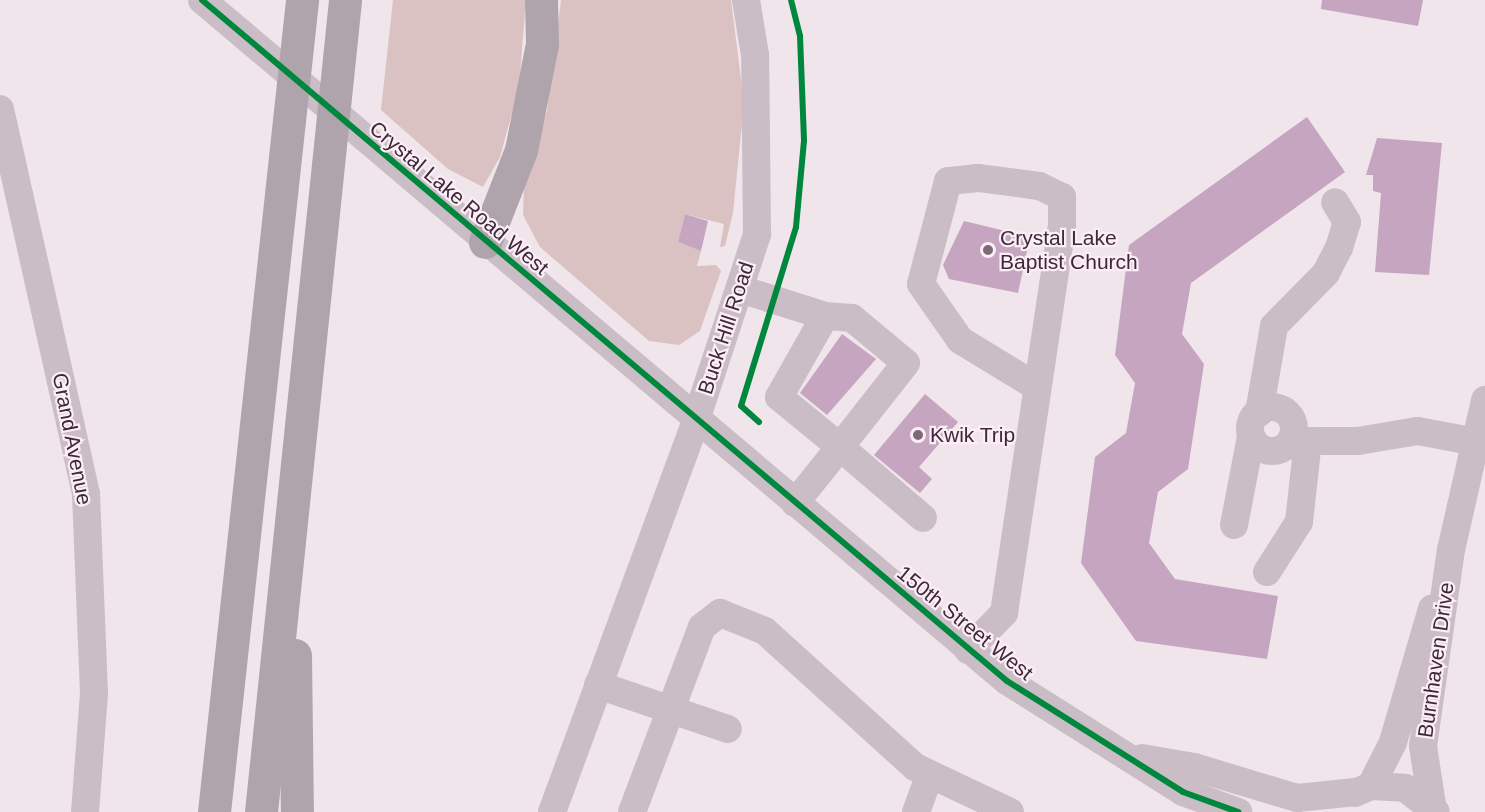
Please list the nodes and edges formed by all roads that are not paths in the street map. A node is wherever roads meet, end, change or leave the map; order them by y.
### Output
1 (302, 0) edge
2 (345, 0) edge
3 (541, 0) edge
4 (746, 0) edge
5 (209, 6) edge
6 (0, 109) edge
7 (1335, 202) dead end
8 (485, 242) junction
9 (740, 289) junction
10 (825, 316) junction
11 (1037, 387) junction
12 (1485, 400) edge
13 (696, 420) junction
14 (1255, 425) junction
15 (1300, 441) junction
16 (1476, 442) junction
17 (840, 447) junction
18 (795, 504) junction
19 (923, 518) dead end
20 (1234, 525) dead end
21 (1451, 550) junction
22 (290, 559) junction
23 (1267, 572) dead end
24 (968, 650) junction
25 (598, 685) junction
26 (670, 712) junction
27 (728, 729) dead end
28 (1134, 757) junction
29 (930, 774) junction
30 (1355, 797) edge
31 (1434, 808) edge
32 (85, 812) edge
33 (214, 812) edge
34 (261, 812) edge
35 (297, 812) edge
36 (552, 812) edge
37 (632, 812) edge
38 (916, 812) edge
39 (1010, 812) edge
40 (1238, 812) edge

1 - 33 highway
2 - 22 highway
3 - 8 highway
4 - 9 street, Buck Hill Road
5 - 8 street, Crystal Lake Road West
6 - 32 street, Grand Avenue
7 - 14 street
8 - 13 street, Crystal Lake Road West
9 - 10 street
9 - 13 street, Buck Hill Road
10 - 17 street
10 - 17 street
11 - 11 street
11 - 24 street
12 - 16 street, Burnhaven Drive
13 - 18 street, 150th Street West
13 - 25 street, Buck Hill Road
14 - 15 street
14 - 15 street
14 - 20 street
15 - 16 street
15 - 23 street
16 - 21 street, Burnhaven Drive
17 - 18 street
17 - 19 street
18 - 24 street, 150th Street West
21 - 30 street, Burnhaven Drive
21 - 31 street, Burnhaven Drive
22 - 34 highway
22 - 35 highway
24 - 28 street, 150th Street West
25 - 26 street
25 - 36 street, Buck Hill Road
26 - 27 street
26 - 29 street
26 - 37 street
28 - 30 street, 150th Street West
28 - 40 street, 150th Street West
29 - 38 street
29 - 39 street
30 - 31 street, 150th Street West

